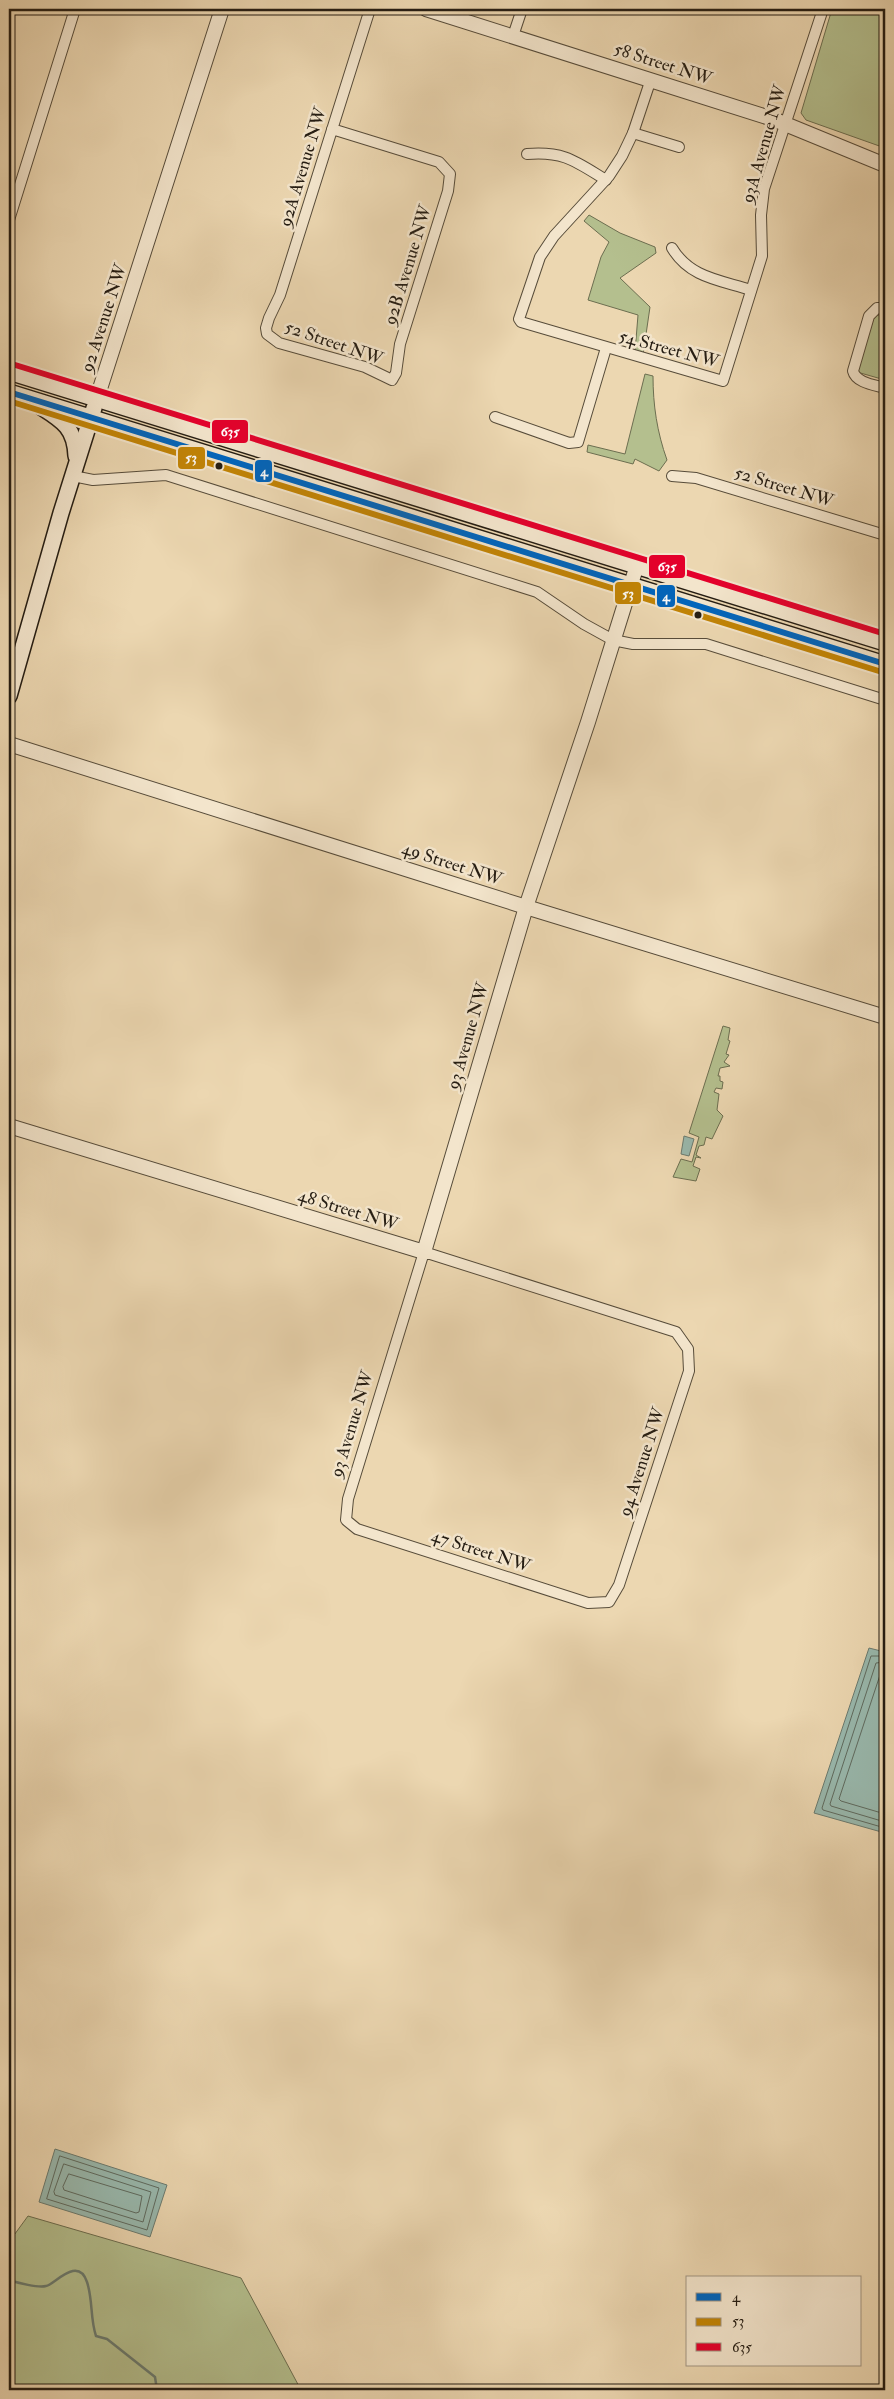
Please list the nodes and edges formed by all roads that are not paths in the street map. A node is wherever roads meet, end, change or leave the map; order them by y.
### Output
1 (75, 9) edge
2 (222, 9) edge
3 (370, 9) edge
4 (426, 9) edge
5 (522, 9) edge
6 (823, 9) edge
7 (513, 36) junction
8 (651, 79) junction
9 (786, 124) junction
10 (332, 129) junction
11 (633, 133) junction
12 (679, 147) dead end
13 (527, 154) dead end
14 (885, 165) edge
15 (606, 180) junction
16 (9, 220) edge
17 (672, 248) dead end
18 (751, 290) junction
19 (881, 308) edge
20 (267, 334) joint
21 (606, 348) junction
22 (9, 372) edge
23 (392, 380) joint
24 (723, 380) joint
25 (885, 388) edge
26 (9, 392) edge
27 (25, 397) junction
28 (97, 398) junction
29 (92, 417) junction
30 (495, 417) dead end
31 (75, 470) junction
32 (672, 476) dead end
33 (885, 535) edge
34 (637, 565) junction
35 (631, 584) junction
36 (613, 640) junction
37 (885, 643) edge
38 (885, 664) edge
39 (9, 696) edge
40 (885, 700) edge
41 (9, 744) edge
42 (526, 907) junction
43 (885, 1017) edge
44 (9, 1126) edge
45 (424, 1252) junction
46 (676, 1332) joint
47 (346, 1520) joint
48 (609, 1602) joint

1 - 16 street
2 - 28 street, 92 Avenue NW
3 - 10 street, 92A Avenue NW
4 - 7 street, 58 Street NW
5 - 7 street
6 - 9 street, 93A Avenue NW
7 - 8 street, 58 Street NW
8 - 9 street, 58 Street NW
8 - 11 street
9 - 14 street, 58 Street NW
9 - 18 street, 93A Avenue NW
10 - 20 street, 92A Avenue NW
10 - 23 street, 92B Avenue NW
11 - 12 street
11 - 15 street
13 - 15 street
15 - 21 street, 54 Street NW
17 - 18 street
18 - 24 street, 93A Avenue NW
19 - 25 street
20 - 23 street, 52 Street NW
21 - 24 street, 54 Street NW
21 - 30 street, 54 Street NW
22 - 28 main road
26 - 27 main road
27 - 29 main road
27 - 31 main road
28 - 29 main road, 92 Avenue NW
28 - 34 main road
29 - 31 main road, 92 Avenue NW
29 - 35 main road
31 - 36 street
31 - 39 main road, 92 Avenue NW
32 - 33 street, 52 Street NW
34 - 35 street, 93 Avenue NW
34 - 37 main road
35 - 36 street, 93 Avenue NW
35 - 38 main road
36 - 40 street
36 - 42 street, 93 Avenue NW
41 - 42 street, 49 Street NW
42 - 43 street, 49 Street NW
42 - 45 street, 93 Avenue NW
44 - 45 street, 48 Street NW
45 - 46 street, 48 Street NW
45 - 47 street, 93 Avenue NW
46 - 48 street, 94 Avenue NW
47 - 48 street, 47 Street NW

